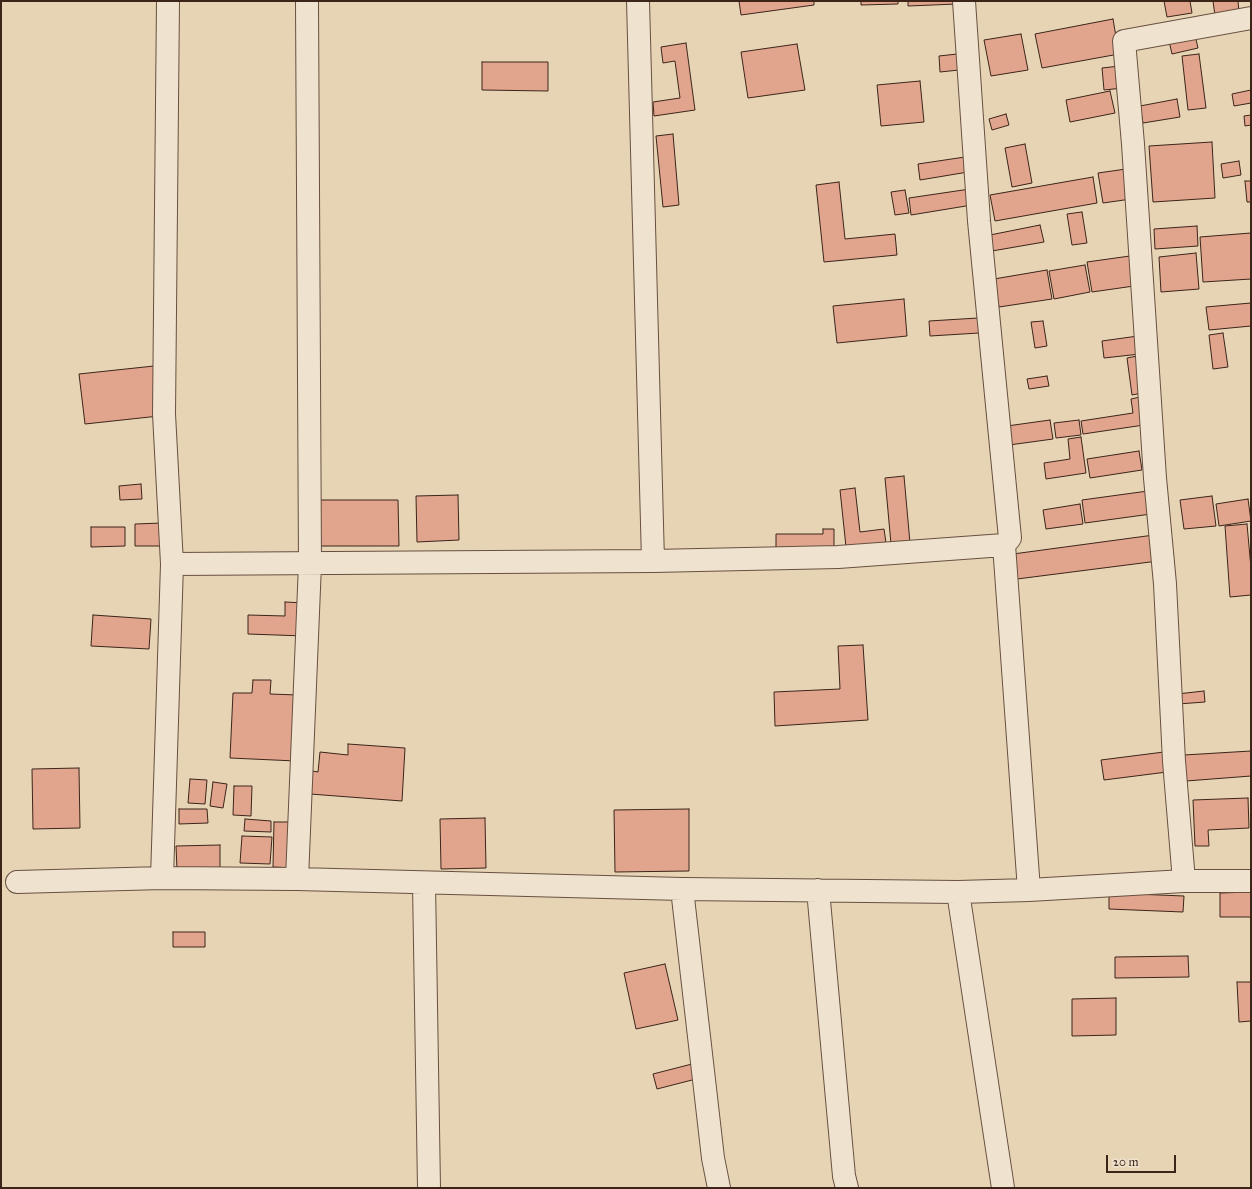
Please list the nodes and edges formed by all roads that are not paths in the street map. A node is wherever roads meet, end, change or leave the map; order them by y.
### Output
1 (168, 1) edge
2 (307, 1) edge
3 (638, 1) edge
4 (964, 1) edge
5 (1251, 18) edge
6 (1004, 545) junction
7 (653, 561) junction
8 (172, 564) junction
9 (310, 564) junction
10 (162, 878) junction
11 (297, 879) junction
12 (1251, 880) edge
13 (1184, 881) junction
14 (17, 882) dead end
15 (424, 883) junction
16 (682, 889) junction
17 (818, 890) junction
18 (1029, 890) junction
19 (958, 892) junction
20 (429, 1188) edge
21 (719, 1188) edge
22 (847, 1188) edge
23 (1003, 1188) edge

1 - 8 street
2 - 9 street
3 - 7 street
4 - 6 street
5 - 13 street
6 - 7 street
6 - 18 street
7 - 9 street
8 - 9 street
8 - 10 street
9 - 11 street
10 - 11 street
10 - 14 street
11 - 15 street
12 - 13 street
13 - 18 street
15 - 16 street
15 - 20 street
16 - 17 street
16 - 21 street
17 - 19 street
17 - 22 street
18 - 19 street
19 - 23 street

